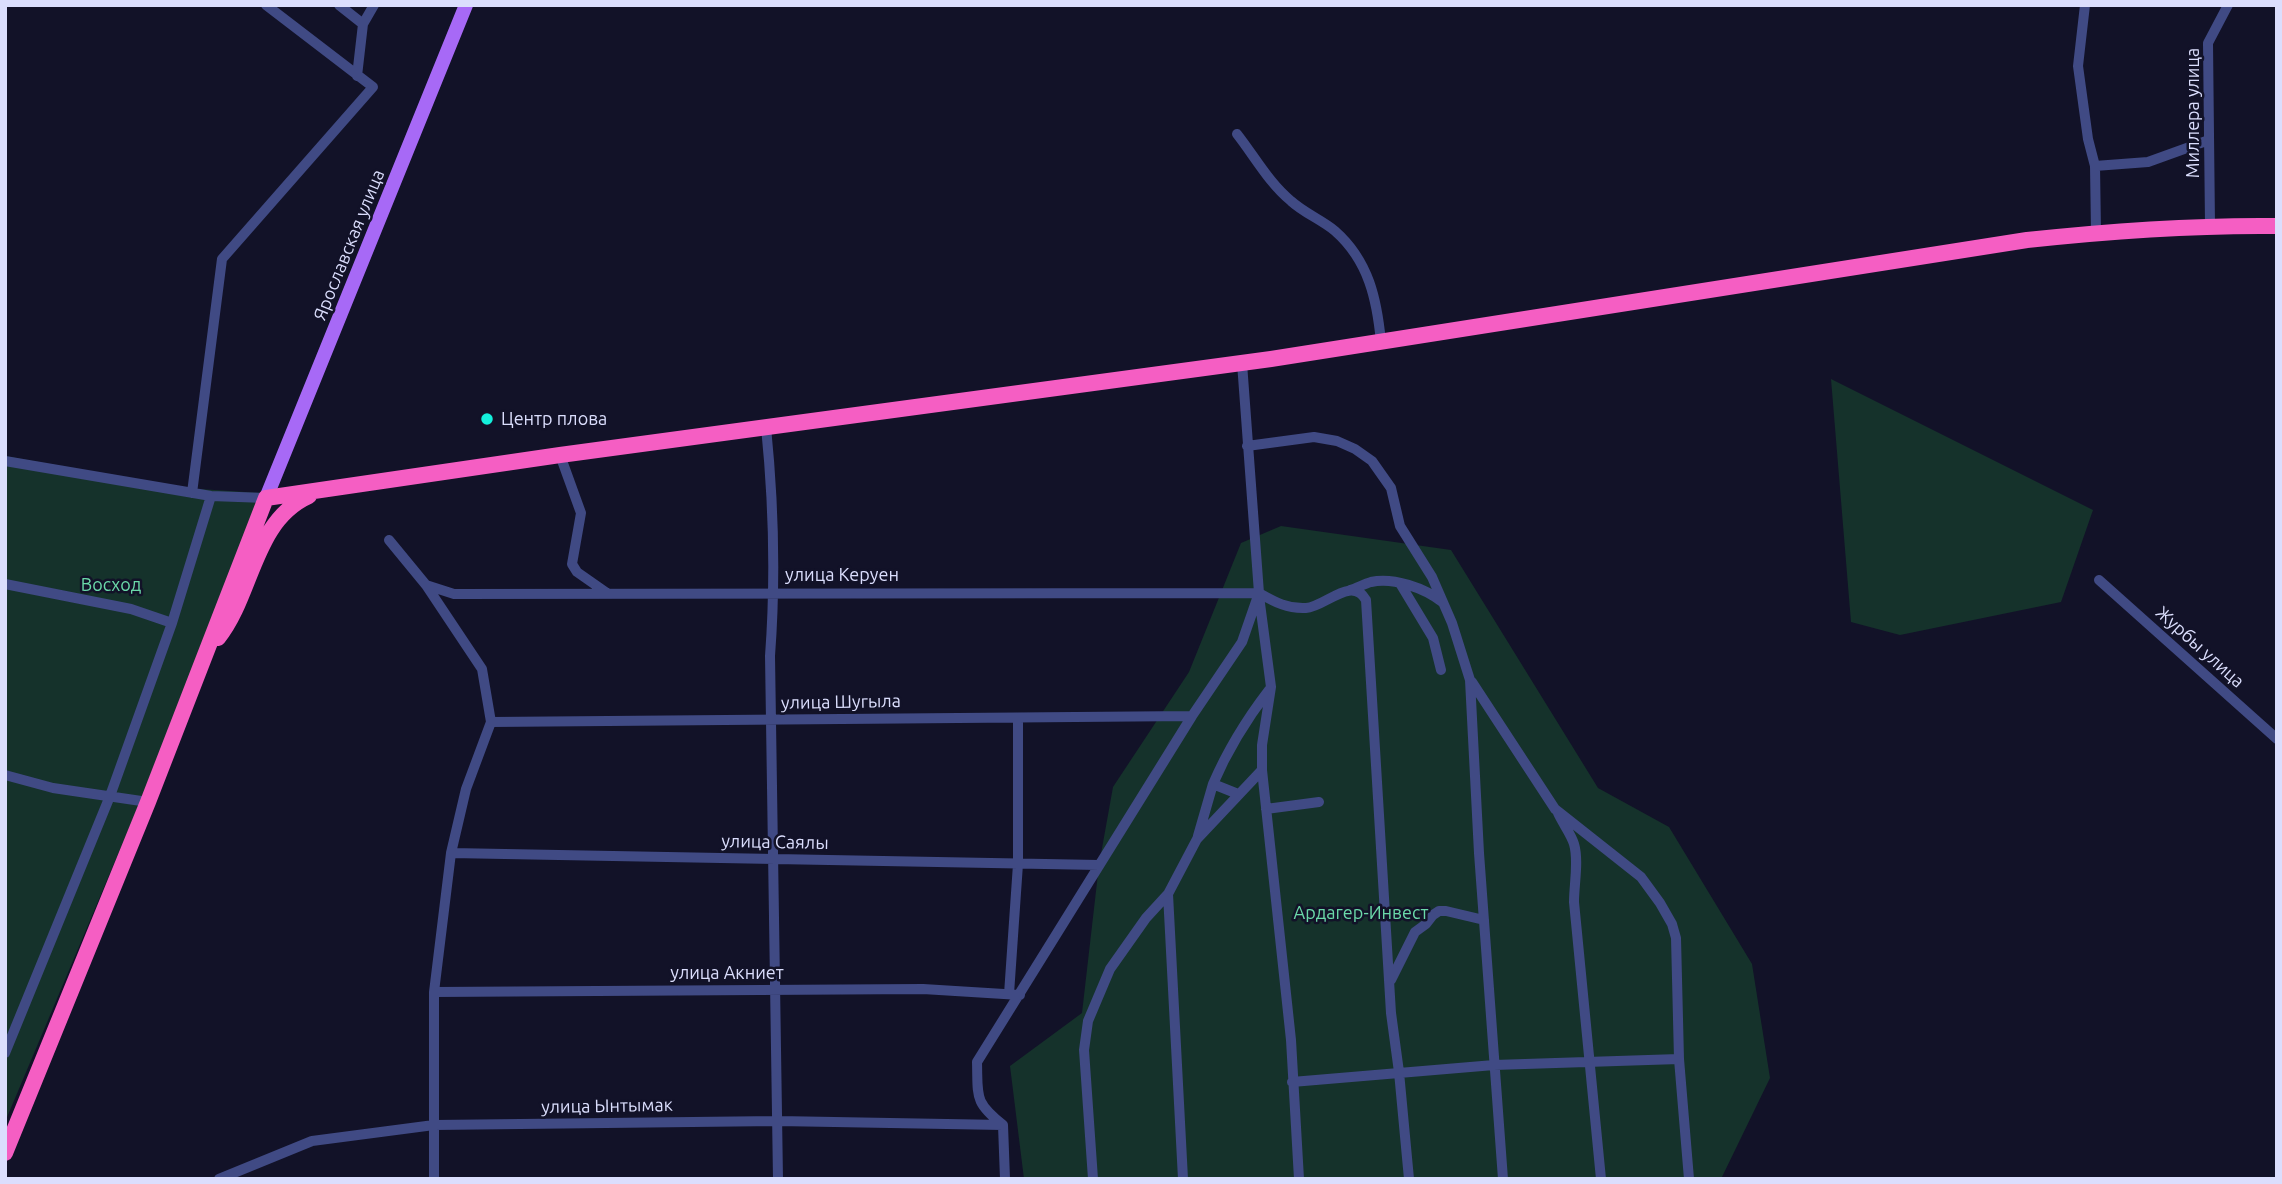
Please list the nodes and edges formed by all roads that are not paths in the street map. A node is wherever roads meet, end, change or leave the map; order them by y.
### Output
1 (339, 5) edge
2 (374, 5) edge
3 (466, 5) edge
4 (2085, 5) edge
5 (2228, 5) edge
6 (270, 6) edge
7 (363, 24) junction
8 (358, 76) junction
9 (1237, 134) dead end
10 (2209, 140) junction
11 (2095, 166) junction
12 (2210, 225) junction
13 (2277, 226) edge
14 (2096, 232) junction
15 (1381, 342) junction
16 (1242, 363) junction
17 (766, 426) junction
18 (1247, 446) junction
19 (560, 455) junction
20 (5, 461) edge
21 (328, 488) junction
22 (192, 493) junction
23 (211, 496) junction
24 (266, 498) junction
25 (389, 540) dead end
26 (2099, 580) dead end
27 (5, 584) edge
28 (425, 585) junction
29 (1401, 585) junction
30 (1350, 590) junction
31 (775, 592) junction
32 (607, 593) junction
33 (1259, 593) junction
34 (1444, 603) junction
35 (172, 623) junction
36 (207, 650) junction
37 (1441, 670) dead end
38 (1470, 680) junction
39 (1271, 687) junction
40 (1192, 716) junction
41 (1018, 718) junction
42 (771, 720) junction
43 (491, 722) junction
44 (2277, 739) edge
45 (1262, 769) junction
46 (5, 775) edge
47 (1213, 784) junction
48 (1238, 794) junction
49 (110, 796) junction
50 (148, 802) junction
51 (1319, 802) dead end
52 (1266, 809) junction
53 (1558, 811) junction
54 (1197, 839) junction
55 (451, 853) junction
56 (772, 859) junction
57 (1018, 864) junction
58 (1099, 865) junction
59 (1168, 894) junction
60 (1484, 920) junction
61 (1390, 982) junction
62 (774, 991) junction
63 (434, 992) junction
64 (1014, 995) junction
65 (5, 1053) edge
66 (1679, 1059) junction
67 (1591, 1061) junction
68 (1494, 1065) junction
69 (1399, 1072) junction
70 (1292, 1083) junction
71 (778, 1121) junction
72 (434, 1125) junction
73 (1003, 1125) junction
74 (5, 1153) edge
75 (219, 1179) edge
76 (433, 1179) edge
77 (778, 1179) edge
78 (1005, 1179) edge
79 (1094, 1179) edge
80 (1184, 1179) edge
81 (1299, 1179) edge
82 (1409, 1179) edge
83 (1503, 1179) edge
84 (1601, 1179) edge
85 (1689, 1179) edge

1 - 7 street
2 - 7 street
3 - 24 main road, Ярославская улица
4 - 11 street
5 - 10 street, Миллера улица
6 - 8 street
7 - 8 street
8 - 22 street
9 - 15 street
10 - 11 street
10 - 12 street, Миллера улица
11 - 14 street
12 - 13 highway
12 - 14 highway
14 - 15 highway
15 - 16 highway
16 - 17 highway
16 - 18 street
17 - 19 highway
17 - 31 street
18 - 33 street
18 - 34 street
19 - 21 highway
19 - 32 street
20 - 22 street
21 - 24 highway
21 - 36 highway
22 - 23 street
23 - 24 street
23 - 35 street
24 - 36 highway
25 - 28 street
26 - 44 street, Журбы улица
27 - 35 street
28 - 32 street, улица Керуен
28 - 43 street
29 - 30 street
29 - 34 street
29 - 37 street
30 - 33 street
30 - 61 street
31 - 32 street, улица Керуен
31 - 33 street, улица Керуен
31 - 42 street
33 - 39 street
33 - 40 street
34 - 38 street
35 - 49 street
36 - 50 highway
38 - 53 street
38 - 60 street
39 - 45 street
39 - 47 street
40 - 41 street, улица Шугыла
40 - 58 street
41 - 42 street, улица Шугыла
41 - 57 street
42 - 43 street, улица Шугыла
42 - 56 street
43 - 55 street
45 - 48 street
45 - 52 street
46 - 49 street
47 - 48 street
47 - 54 street
48 - 54 street
49 - 50 street
49 - 65 street
50 - 74 highway
51 - 52 street
52 - 70 street
53 - 66 street
53 - 67 street
54 - 59 street
55 - 56 street, улица Саялы
55 - 63 street
56 - 57 street, улица Саялы
56 - 62 street
57 - 58 street, улица Саялы
57 - 64 street
58 - 64 street
59 - 79 street
59 - 80 street
60 - 61 street
60 - 68 street
61 - 69 street
62 - 63 street, улица Акниет
62 - 64 street, улица Акниет
62 - 71 street
63 - 72 street
64 - 73 street
66 - 67 street
66 - 85 street
67 - 68 street
67 - 84 street
68 - 69 street
68 - 83 street
69 - 70 street
69 - 82 street
70 - 81 street
71 - 72 street, улица Ынтымак
71 - 73 street, улица Ынтымак
71 - 77 street
72 - 75 street, улица Ынтымак
72 - 76 street
73 - 78 street

